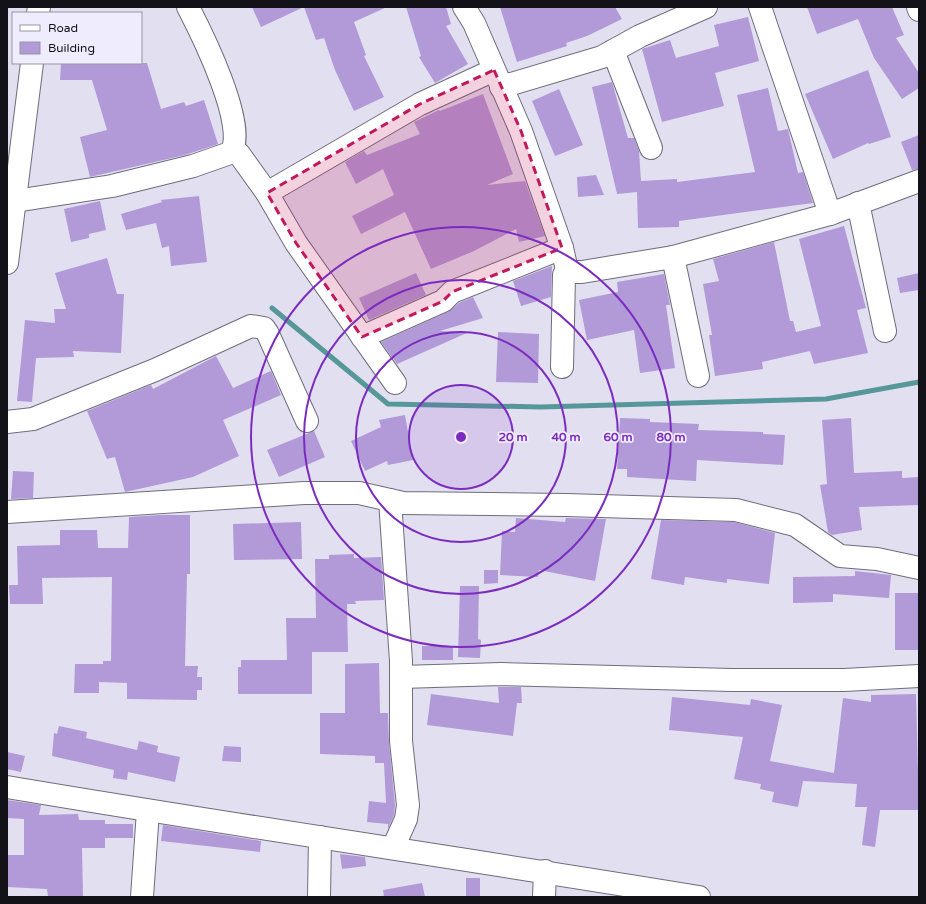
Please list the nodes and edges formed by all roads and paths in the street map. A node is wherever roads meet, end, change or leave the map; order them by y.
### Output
1 (188, 7) edge
2 (464, 7) edge
3 (706, 7) edge
4 (760, 7) edge
5 (918, 7) edge
6 (919, 10) edge
7 (613, 50) junction
8 (32, 64) edge
9 (498, 78) junction
10 (650, 148) dead end
11 (233, 149) junction
12 (919, 181) edge
13 (267, 193) junction
14 (15, 201) junction
15 (858, 203) junction
16 (830, 214) junction
17 (562, 248) junction
18 (673, 257) junction
19 (7, 263) edge
20 (567, 270) junction
21 (885, 331) dead end
22 (362, 337) junction
23 (562, 367) dead end
24 (698, 376) dead end
25 (395, 383) dead end
26 (307, 421) dead end
27 (7, 422) edge
28 (390, 500) junction
29 (7, 512) edge
30 (919, 568) edge
31 (919, 676) edge
32 (401, 677) junction
33 (7, 787) edge
34 (148, 811) junction
35 (320, 837) junction
36 (393, 848) junction
37 (545, 872) junction
38 (142, 897) edge
39 (319, 897) edge
40 (544, 897) edge
41 (699, 897) edge

1 - 11 street
2 - 9 street
3 - 7 street
4 - 16 street
5 - 6 street
7 - 9 street
7 - 10 street
8 - 14 street
9 - 13 street
9 - 17 street
11 - 13 street
11 - 14 street
12 - 15 street
13 - 22 street
14 - 19 street
15 - 16 street
15 - 21 street
16 - 18 street
17 - 20 street
17 - 22 street
18 - 20 street
18 - 24 street
20 - 23 street
22 - 25 street
26 - 27 street
28 - 29 street
28 - 30 street
28 - 32 street
31 - 32 street
32 - 36 street
33 - 34 street
34 - 35 street
34 - 38 street
35 - 36 street
35 - 39 street
36 - 37 street
37 - 40 street
37 - 41 street

